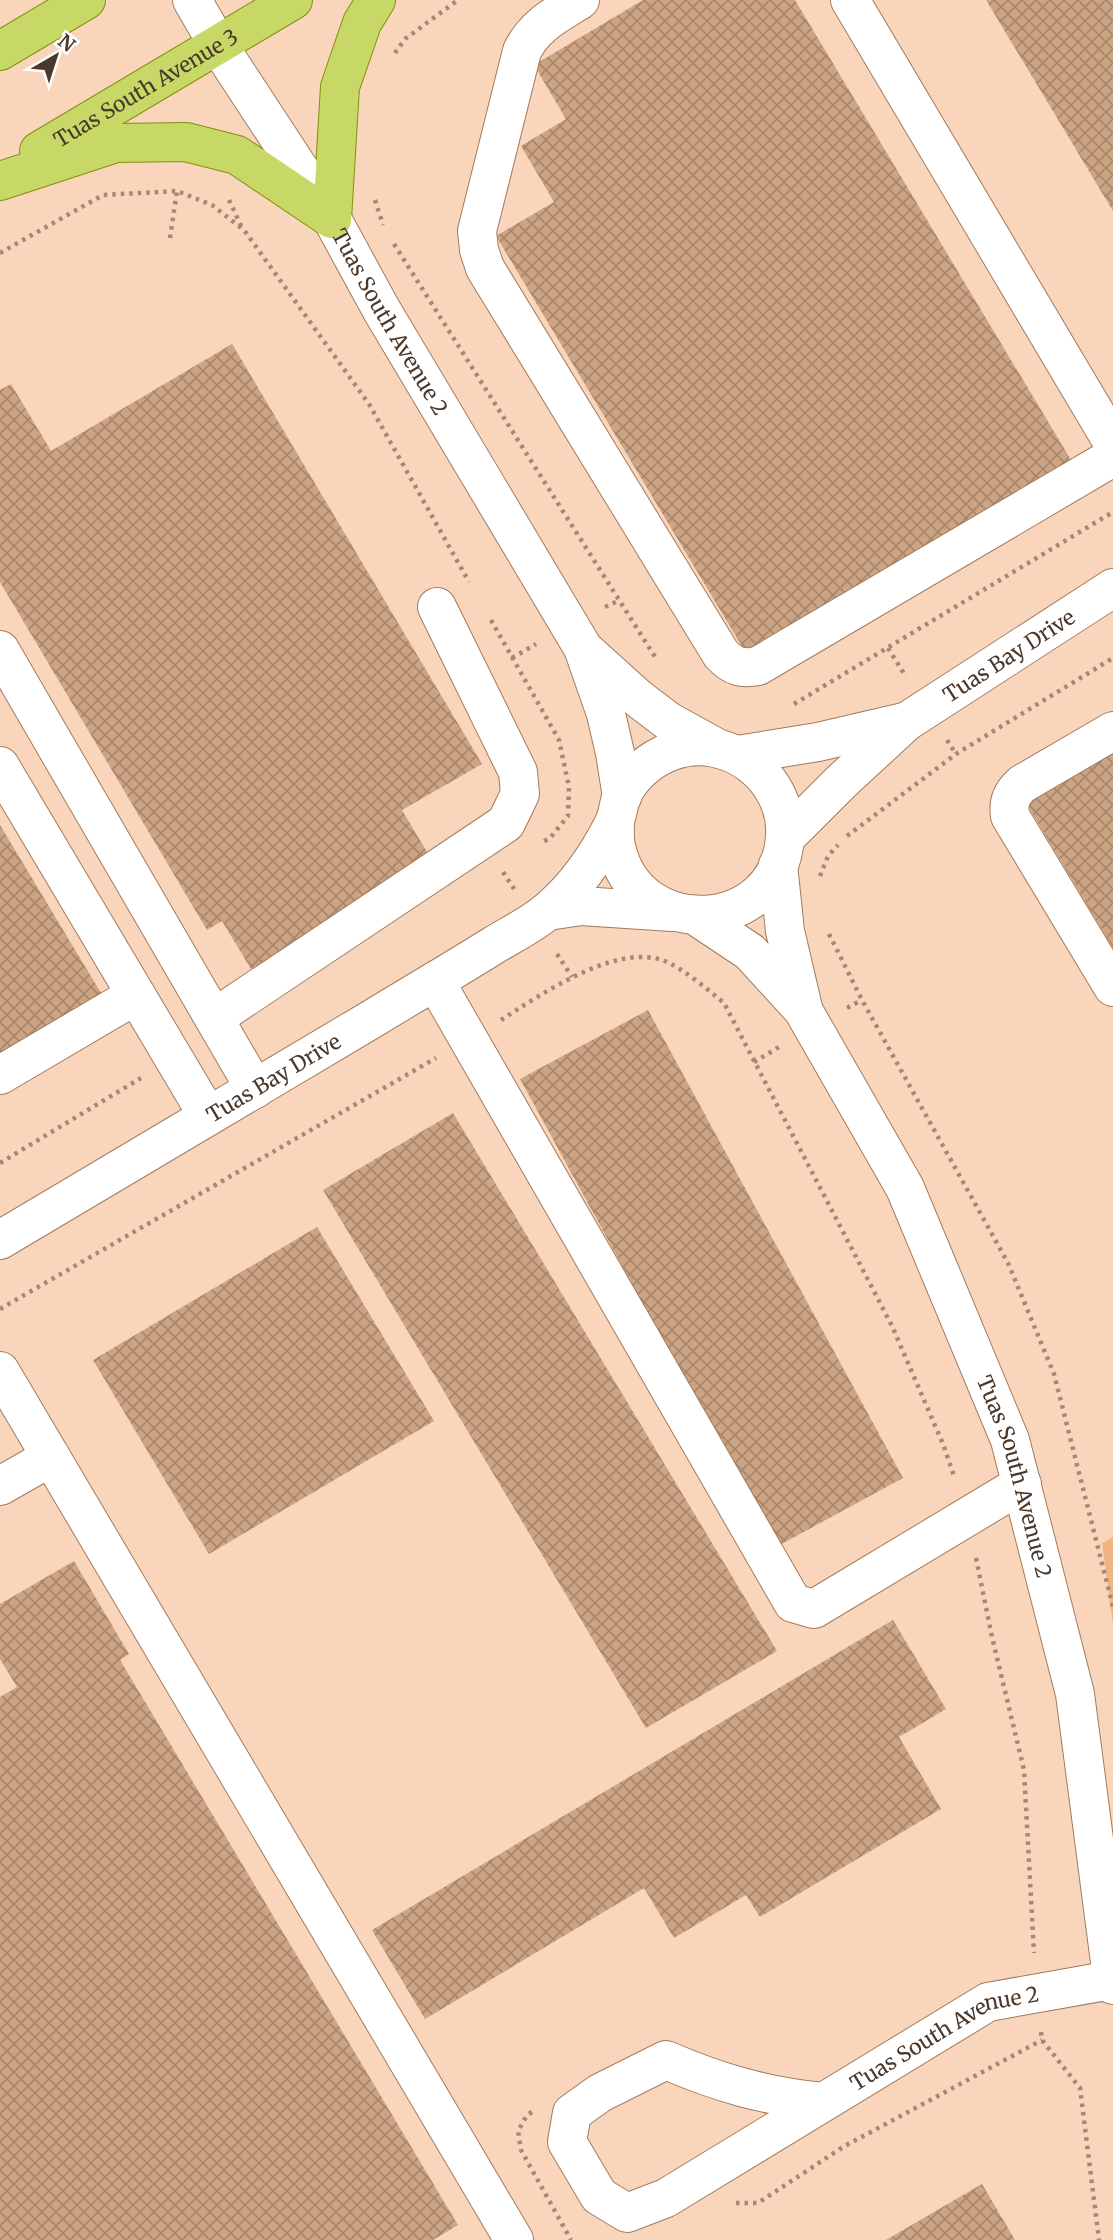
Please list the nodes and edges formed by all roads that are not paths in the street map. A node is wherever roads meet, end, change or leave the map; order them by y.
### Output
1 (32, 0) edge
2 (86, 0) edge
3 (192, 0) edge
4 (293, 0) edge
5 (376, 0) edge
6 (580, 0) edge
7 (850, 0) edge
8 (0, 43) edge
9 (218, 46) junction
10 (0, 51) edge
11 (0, 174) edge
12 (0, 181) edge
13 (332, 219) junction
14 (1113, 443) edge
15 (1113, 457) edge
16 (1113, 588) edge
17 (437, 607) dead end
18 (583, 648) junction
19 (0, 650) edge
20 (906, 722) junction
21 (1113, 731) edge
22 (727, 751) junction
23 (0, 766) edge
24 (618, 809) junction
25 (782, 852) junction
26 (548, 911) junction
27 (685, 914) junction
28 (435, 981) junction
29 (1113, 987) edge
30 (136, 995) junction
31 (803, 1010) junction
32 (214, 1018) junction
33 (0, 1075) edge
34 (255, 1089) junction
35 (208, 1116) junction
36 (0, 1240) edge
37 (0, 1371) edge
38 (51, 1457) junction
39 (1021, 1483) junction
40 (0, 1486) edge
41 (1113, 1982) edge
42 (823, 2102) junction
43 (514, 2240) edge

1 - 8 main road
2 - 10 main road
3 - 9 street, Tuas South Avenue 2
4 - 9 main road, Tuas South Avenue 3
5 - 13 main road
6 - 15 street
7 - 14 street
9 - 11 main road, Tuas South Avenue 3
9 - 13 street, Tuas South Avenue 2
12 - 13 main road
13 - 18 street, Tuas South Avenue 2
16 - 20 street, Tuas Bay Drive
17 - 32 street
18 - 22 street, Tuas South Avenue 2
18 - 24 street, Tuas South Avenue 2
19 - 32 street
20 - 22 street, Tuas Bay Drive
20 - 25 street, Tuas Bay Drive
21 - 29 street
22 - 24 street
22 - 25 street
23 - 30 street
24 - 26 street, Tuas Bay Drive
24 - 27 street
25 - 27 street
25 - 31 street, Tuas South Avenue 2
26 - 27 street, Tuas Bay Drive
26 - 28 street, Tuas Bay Drive
27 - 31 street, Tuas South Avenue 2
28 - 34 street, Tuas Bay Drive
28 - 39 street
30 - 33 street
30 - 35 street
31 - 39 street, Tuas South Avenue 2
32 - 34 street
34 - 35 street, Tuas Bay Drive
35 - 36 street, Tuas Bay Drive
37 - 38 street
38 - 40 street
38 - 43 street
39 - 41 street, Tuas South Avenue 2
41 - 42 street, Tuas South Avenue 2
42 - 42 street, Tuas South Avenue 2

